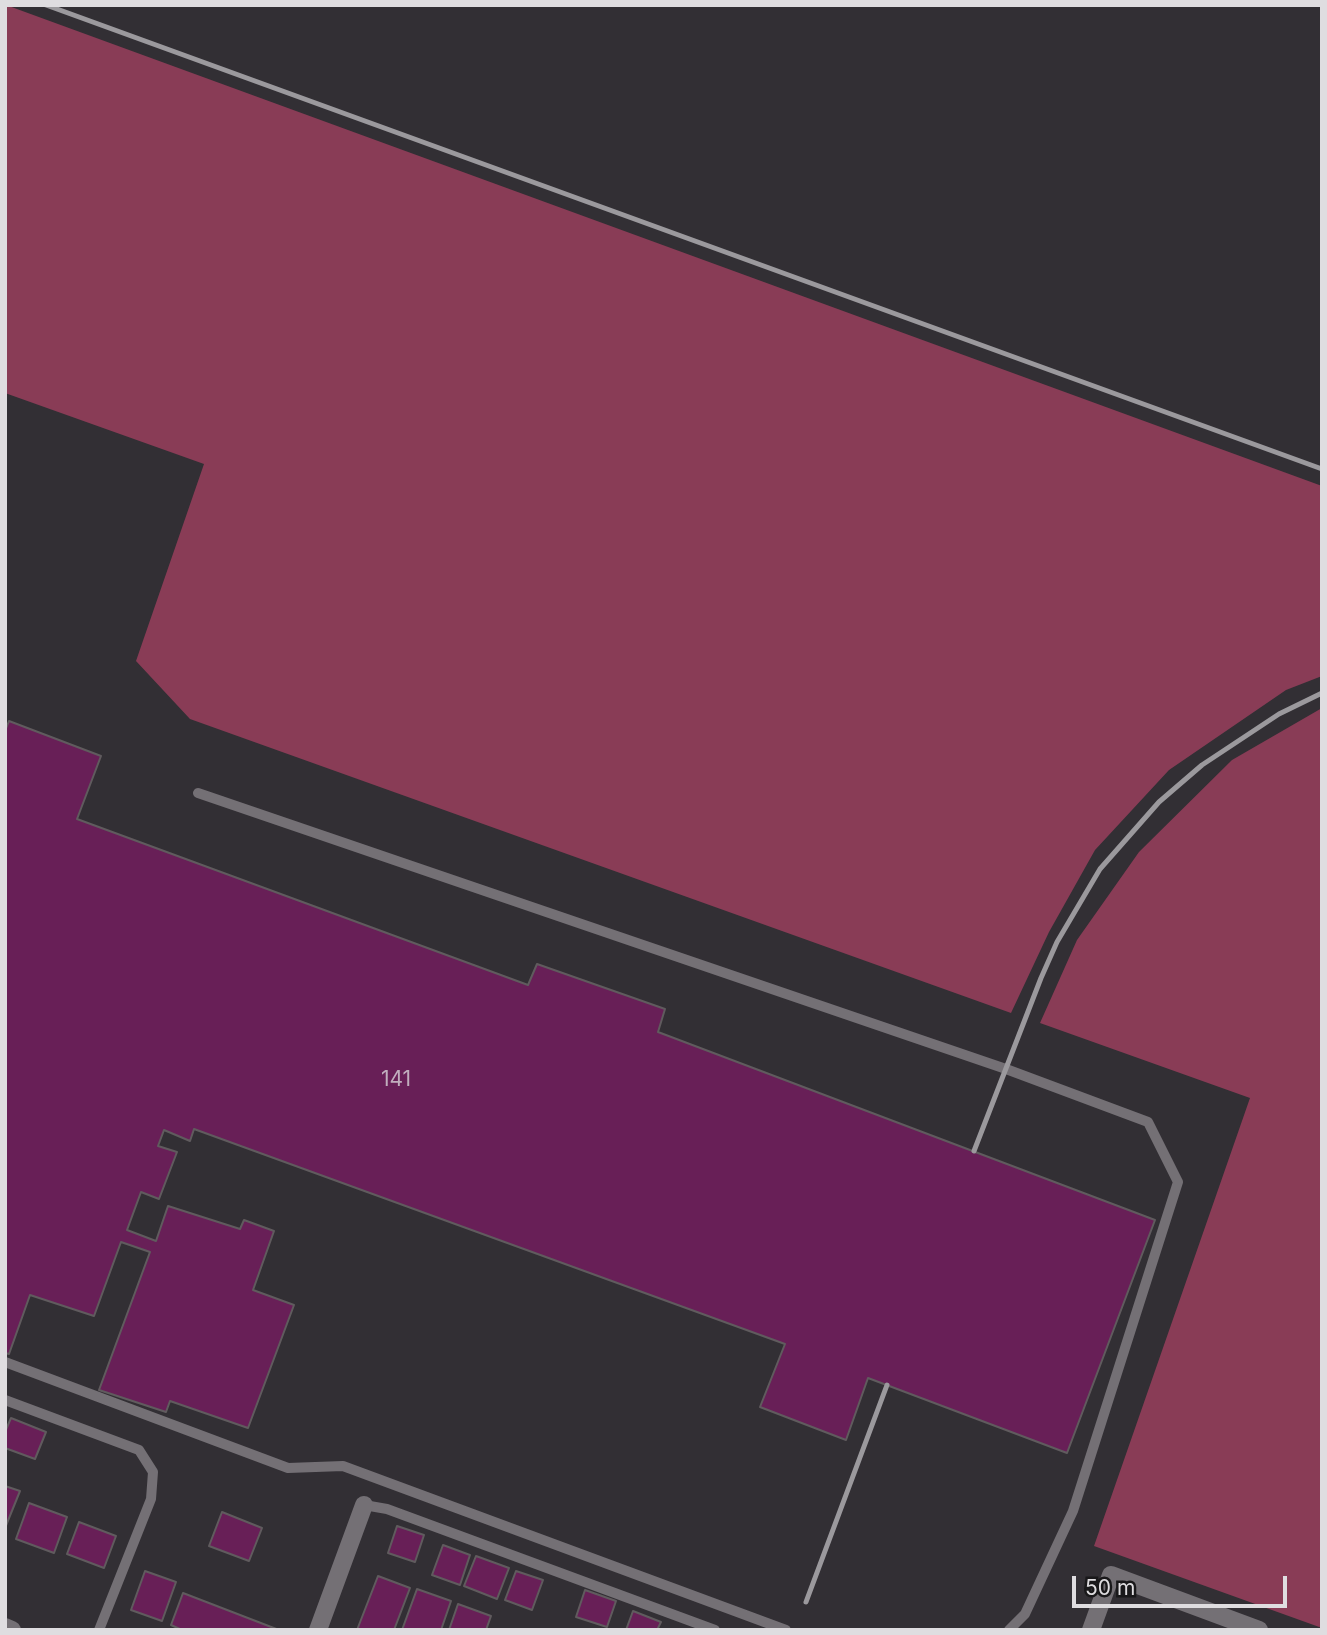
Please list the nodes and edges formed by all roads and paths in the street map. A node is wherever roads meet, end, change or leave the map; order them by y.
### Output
1 (198, 793) dead end
2 (5, 1362) edge
3 (5, 1400) edge
4 (364, 1505) joint
5 (5, 1627) edge
6 (12, 1630) edge
7 (99, 1630) edge
8 (318, 1630) edge
9 (715, 1630) edge
10 (786, 1630) edge
11 (1009, 1630) edge
12 (1091, 1630) edge
13 (1259, 1630) edge

1 - 11 lane
2 - 10 lane
3 - 7 lane
4 - 8 street
4 - 9 lane
5 - 6 street
12 - 13 street

